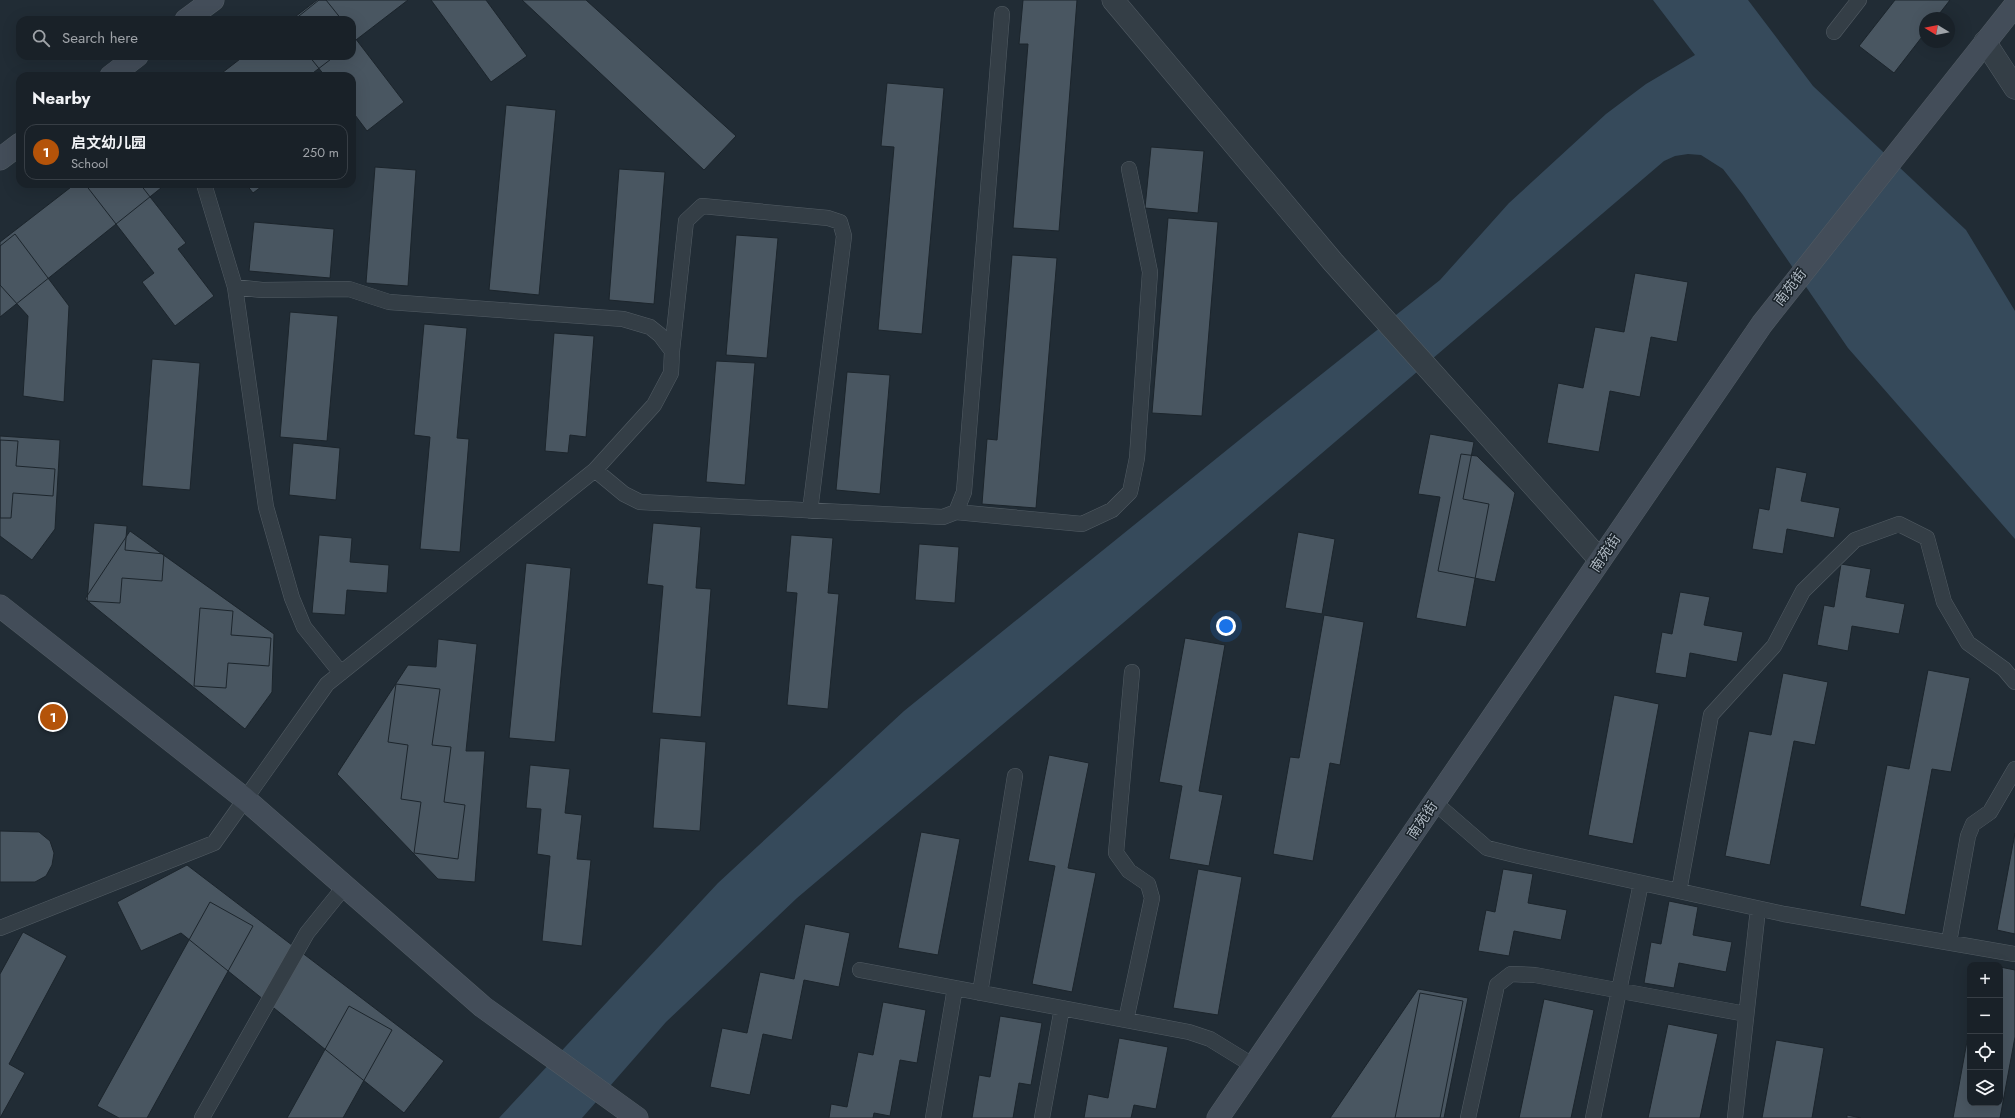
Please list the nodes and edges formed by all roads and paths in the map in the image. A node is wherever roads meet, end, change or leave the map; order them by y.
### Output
1 (213, 0) edge
2 (1113, 0) edge
3 (1859, 0) edge
4 (2015, 5) edge
5 (1002, 14) dead end
6 (191, 16) edge
7 (1834, 32) dead end
8 (1985, 42) junction
9 (133, 60) edge
10 (116, 72) edge
11 (2015, 88) edge
12 (16, 147) edge
13 (0, 159) edge
14 (1129, 169) dead end
15 (205, 188) edge
16 (235, 287) junction
17 (672, 351) junction
18 (595, 470) junction
19 (810, 511) junction
20 (956, 512) junction
21 (1600, 560) junction
22 (0, 606) edge
23 (1132, 672) dead end
24 (341, 673) junction
25 (2015, 682) edge
26 (2015, 769) edge
27 (1015, 776) dead end
28 (245, 799) junction
29 (1434, 802) junction
30 (1641, 883) junction
31 (345, 886) junction
32 (1680, 891) junction
33 (1758, 908) junction
34 (0, 928) edge
35 (1950, 942) junction
36 (2015, 954) edge
37 (860, 970) dead end
38 (955, 988) junction
39 (1619, 990) junction
40 (980, 993) junction
41 (1062, 1008) junction
42 (1746, 1014) junction
43 (1126, 1020) junction
44 (1254, 1066) junction
45 (202, 1118) edge
46 (637, 1118) edge
47 (933, 1118) edge
48 (1042, 1118) edge
49 (1218, 1118) edge
50 (1468, 1118) edge
51 (1593, 1118) edge
52 (1734, 1118) edge

1 - 6 street
2 - 21 street
3 - 7 lane
4 - 8 street, 南苑街
5 - 20 lane
8 - 11 street
8 - 21 street, 南苑街
9 - 10 street
12 - 13 street
14 - 20 lane
15 - 16 lane
16 - 17 lane
16 - 24 lane
17 - 18 lane
17 - 19 lane
18 - 19 lane
18 - 24 lane
19 - 20 lane
21 - 29 street, 南苑街
22 - 28 street
23 - 43 lane
24 - 28 lane
25 - 32 lane
26 - 35 lane
27 - 40 lane
28 - 31 street
28 - 34 lane
29 - 30 lane
29 - 44 street, 南苑街
30 - 32 lane
30 - 39 lane
31 - 45 lane
31 - 46 street
32 - 33 lane
33 - 35 lane
33 - 42 lane
35 - 36 lane
37 - 38 lane
38 - 40 lane
38 - 47 lane
39 - 42 lane
39 - 50 lane
39 - 51 lane
40 - 41 lane
41 - 43 lane
41 - 48 lane
42 - 52 lane
43 - 44 lane
44 - 49 street, 南苑街

